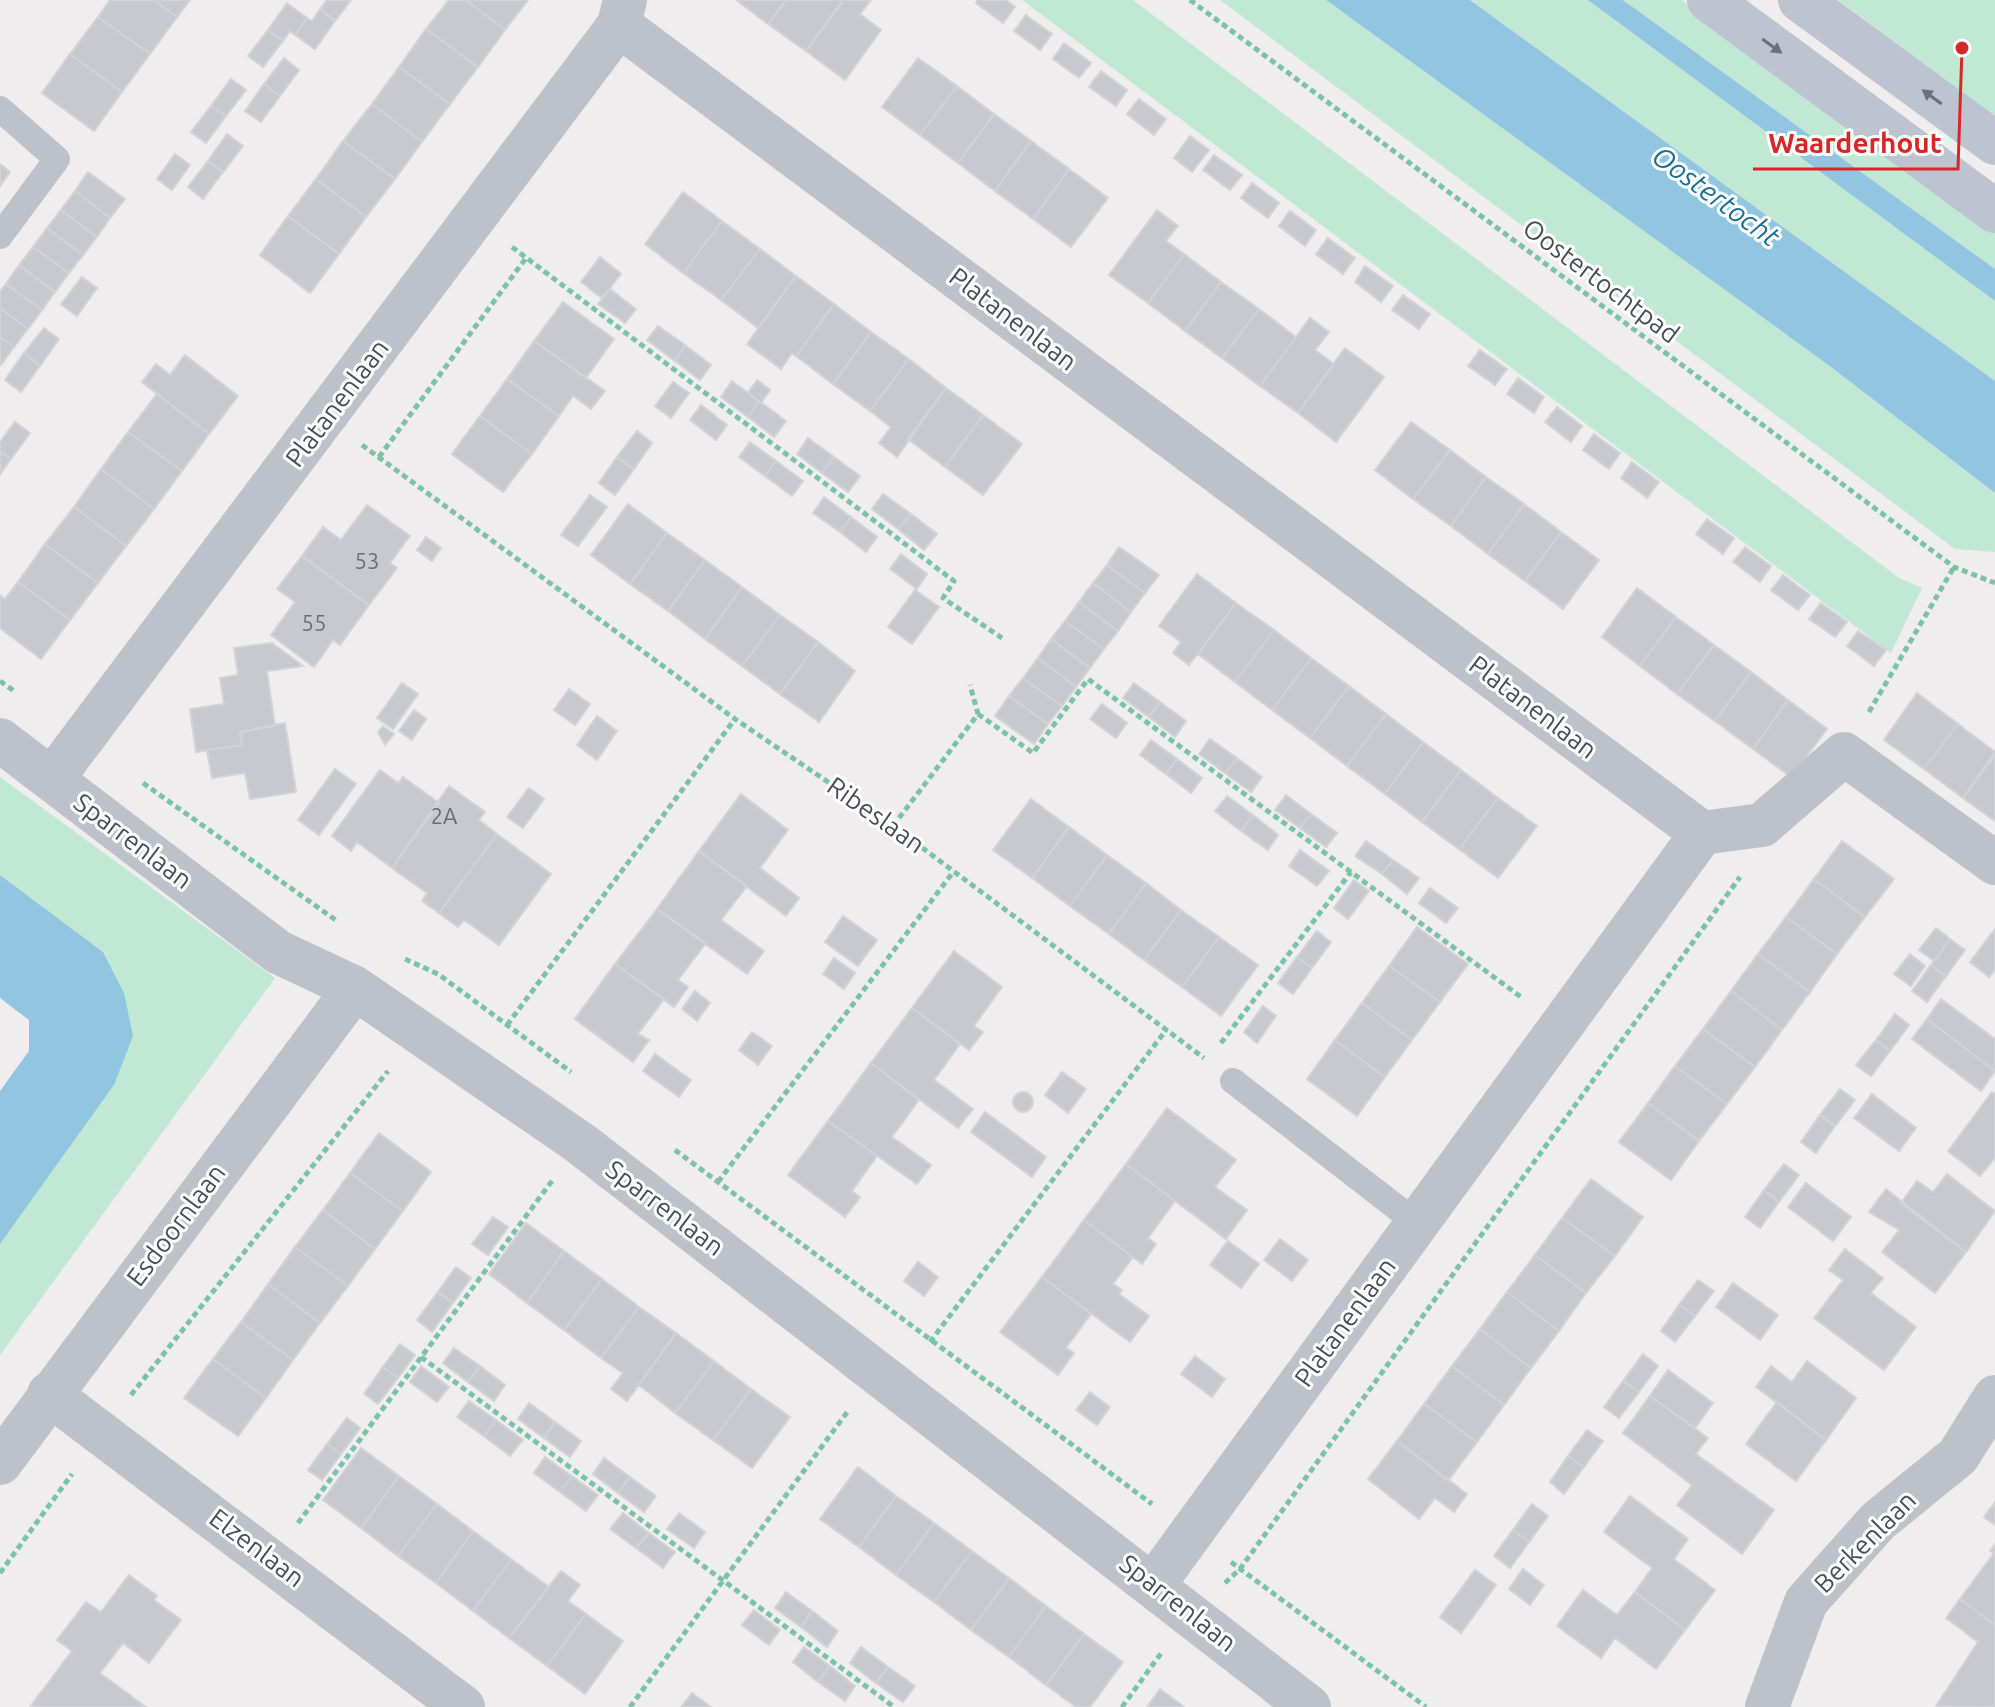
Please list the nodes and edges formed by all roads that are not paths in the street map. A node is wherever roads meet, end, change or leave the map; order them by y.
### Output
1 (1709, 0) edge
2 (1800, 0) edge
3 (622, 13) edge
4 (0, 109) edge
5 (1995, 143) edge
6 (1995, 211) edge
7 (0, 236) edge
8 (0, 740) edge
9 (52, 779) junction
10 (1702, 833) junction
11 (1995, 863) edge
12 (355, 988) junction
13 (1233, 1081) dead end
14 (1418, 1224) junction
15 (49, 1394) junction
16 (1995, 1397) edge
17 (0, 1463) edge
18 (1154, 1584) junction
19 (463, 1707) edge
20 (1309, 1707) edge
21 (1767, 1707) edge

1 -> 6 main road
5 -> 2 main road
3 - 9 street, Platanenlaan
3 - 10 street, Platanenlaan
4 - 7 lane
8 - 9 street, Sparrenlaan
9 - 12 street, Sparrenlaan
10 - 11 street
10 - 14 street, Platanenlaan
12 - 15 street, Esdoornlaan
12 - 18 street, Sparrenlaan
13 - 14 lane
14 - 18 street, Platanenlaan
15 - 17 street, Esdoornlaan
15 - 19 street, Elzenlaan
16 - 21 street, Berkenlaan
18 - 20 street, Sparrenlaan

